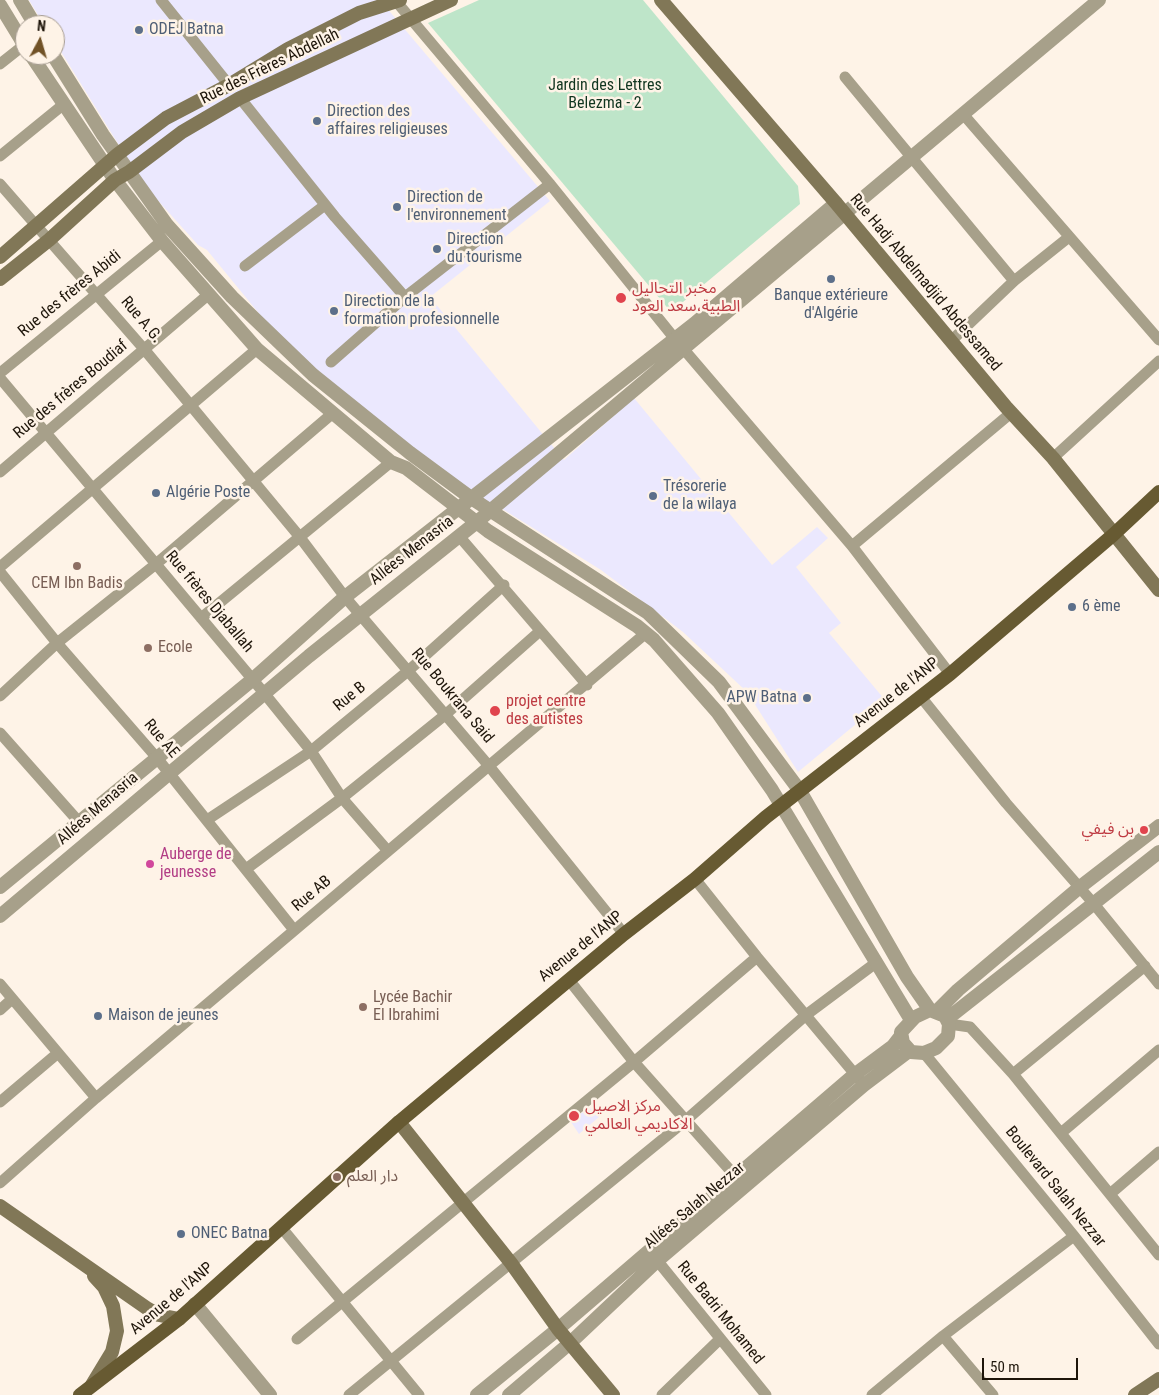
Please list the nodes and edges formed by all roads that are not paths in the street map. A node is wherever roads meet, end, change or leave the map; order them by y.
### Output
1 (20, 0) edge
2 (161, 0) edge
3 (397, 0) edge
4 (451, 0) edge
5 (661, 0) edge
6 (1099, 0) edge
7 (0, 5) edge
8 (29, 15) edge
9 (409, 19) junction
10 (15, 29) edge
11 (15, 53) edge
12 (0, 64) edge
13 (38, 65) edge
14 (59, 65) edge
15 (845, 77) dead end
16 (229, 84) junction
17 (240, 98) junction
18 (64, 104) junction
19 (966, 112) junction
20 (118, 154) junction
21 (0, 156) edge
22 (912, 159) junction
23 (104, 166) junction
24 (129, 172) junction
25 (115, 180) junction
26 (0, 184) edge
27 (550, 184) junction
28 (836, 203) junction
29 (325, 205) junction
30 (845, 214) junction
31 (38, 226) junction
32 (1068, 237) junction
33 (49, 240) junction
34 (162, 241) junction
35 (0, 257) edge
36 (245, 266) dead end
37 (0, 279) edge
38 (1014, 281) junction
39 (97, 293) junction
40 (209, 294) junction
41 (405, 297) junction
42 (1159, 340) edge
43 (951, 341) junction
44 (680, 344) junction
45 (144, 349) junction
46 (257, 350) junction
47 (1159, 361) edge
48 (331, 362) dead end
49 (0, 373) edge
50 (0, 378) edge
51 (191, 407) junction
52 (333, 413) junction
53 (1011, 413) junction
54 (46, 433) junction
55 (1053, 458) junction
56 (391, 462) junction
57 (0, 472) edge
58 (253, 481) junction
59 (94, 490) junction
60 (1159, 492) edge
61 (471, 498) junction
62 (459, 508) junction
63 (490, 510) junction
64 (478, 521) junction
65 (1113, 535) junction
66 (299, 536) junction
67 (458, 536) junction
68 (852, 546) junction
69 (156, 564) junction
70 (0, 567) edge
71 (0, 572) edge
72 (504, 585) junction
73 (1159, 590) edge
74 (345, 597) junction
75 (361, 614) junction
76 (201, 618) junction
77 (540, 631) junction
78 (646, 633) junction
79 (57, 643) junction
80 (408, 671) junction
81 (950, 674) junction
82 (252, 680) junction
83 (587, 685) junction
84 (264, 693) junction
85 (0, 696) edge
86 (921, 697) junction
87 (445, 714) junction
88 (0, 733) edge
89 (311, 751) junction
90 (157, 758) junction
91 (489, 766) junction
92 (168, 772) junction
93 (800, 791) junction
94 (342, 798) junction
95 (781, 805) junction
96 (207, 820) junction
97 (79, 822) junction
98 (1159, 826) edge
99 (388, 851) junction
100 (1159, 852) edge
101 (246, 869) junction
102 (695, 879) junction
103 (1, 883) edge
104 (852, 883) junction
105 (1080, 887) junction
106 (834, 891) junction
107 (1094, 904) junction
108 (0, 916) edge
109 (294, 930) junction
110 (624, 934) junction
111 (757, 957) junction
112 (877, 962) junction
113 (1145, 966) junction
114 (569, 980) junction
115 (0, 984) edge
116 (1159, 984) edge
117 (12, 999) junction
118 (0, 1010) edge
119 (806, 1014) junction
120 (941, 1016) junction
121 (911, 1020) junction
122 (900, 1037) junction
123 (1159, 1050) edge
124 (916, 1052) junction
125 (58, 1053) junction
126 (634, 1062) junction
127 (1013, 1074) junction
128 (854, 1075) junction
129 (864, 1085) junction
130 (96, 1098) junction
131 (0, 1102) edge
132 (685, 1121) junction
133 (399, 1122) junction
134 (1061, 1133) junction
135 (1159, 1152) edge
136 (737, 1178) junction
137 (0, 1183) edge
138 (1110, 1194) junction
139 (463, 1202) junction
140 (0, 1206) edge
141 (280, 1226) junction
142 (1074, 1236) junction
143 (1159, 1255) edge
144 (653, 1256) junction
145 (511, 1263) junction
146 (85, 1266) junction
147 (342, 1301) junction
148 (195, 1304) junction
149 (179, 1319) junction
150 (558, 1329) junction
151 (943, 1336) junction
152 (720, 1338) junction
153 (297, 1339) dead end
154 (570, 1343) junction
155 (1159, 1344) edge
156 (390, 1362) junction
157 (92, 1385) junction
158 (1157, 1385) edge
159 (80, 1395) edge
160 (270, 1395) edge
161 (349, 1395) edge
162 (419, 1395) edge
163 (477, 1395) edge
164 (509, 1395) edge
165 (613, 1395) edge
166 (662, 1395) edge
167 (766, 1395) edge
168 (872, 1395) edge
169 (993, 1395) edge
170 (1135, 1395) edge

1 - 8 street
2 - 16 street
3 - 9 street
3 - 16 main road, Rue des Frères Abdellah
4 - 9 main road, Rue des Frères Abdellah
5 - 28 main road, Rue Hadj Abdelmadjid Abdessamed
6 - 19 street, Allées Menasria
7 - 10 street
9 - 17 main road, Rue des Frères Abdellah
9 - 27 street
11 - 12 street
13 - 18 street
14 - 20 street
15 - 22 street
16 - 20 main road, Rue des Frères Abdellah
17 - 24 main road, Rue des Frères Abdellah
17 - 29 street
18 - 21 street
18 - 23 street
19 - 22 street, Allées Menasria
19 - 32 street
20 - 23 main road, Rue des Frères Abdellah
20 - 24 street
22 - 30 street, Allées Menasria
22 - 38 street
23 - 25 street
23 - 31 main road, Rue des Frères Abdellah
24 - 25 main road, Rue des Frères Abdellah
24 - 61 street
25 - 33 main road, Rue des Frères Abdellah
25 - 34 street
26 - 31 street, Rue A.G.
27 - 41 street
27 - 44 street
28 - 30 main road, Rue Hadj Abdelmadjid Abdessamed
28 - 44 street
29 - 36 street
29 - 41 street
30 - 43 main road, Rue Hadj Abdelmadjid Abdessamed
30 - 44 street, Allées Menasria
31 - 33 street, Rue A.G.
31 - 35 main road, Rue des Frères Abdellah
32 - 38 street
32 - 42 street
33 - 37 main road, Rue des Frères Abdellah
33 - 39 street, Rue A.G.
34 - 39 street, Rue des frères Abidi
34 - 40 street
38 - 43 street
39 - 45 street, Rue A.G.
39 - 49 street, Rue des frères Abidi
40 - 45 street, Rue des frères Boudiaf
40 - 46 street
41 - 48 street
43 - 53 main road, Rue Hadj Abdelmadjid Abdessamed
44 - 61 street, Allées Menasria
44 - 63 street, Allées Menasria
44 - 68 street
45 - 51 street, Rue A.G.
45 - 54 street, Rue des frères Boudiaf
46 - 51 street
46 - 52 street
47 - 55 street
50 - 54 street, Rue frères Djaballah
51 - 58 street, Rue A.G.
51 - 59 street
52 - 56 street
52 - 58 street
53 - 55 main road, Rue Hadj Abdelmadjid Abdessamed
53 - 68 street
54 - 57 street, Rue des frères Boudiaf
54 - 59 street, Rue frères Djaballah
55 - 65 main road, Rue Hadj Abdelmadjid Abdessamed
56 - 62 street
56 - 66 street
58 - 66 street, Rue Boukrana Said
58 - 69 street
59 - 69 street, Rue frères Djaballah
59 - 70 street
60 - 65 main road, Avenue de l'ANP
61 - 62 street, Allées Menasria
61 - 63 street
62 - 64 street
62 - 74 street, Allées Menasria
63 - 64 street, Allées Menasria
63 - 93 street
64 - 67 street, Allées Menasria
64 - 78 street
65 - 73 main road, Rue Hadj Abdelmadjid Abdessamed
65 - 81 main road, Avenue de l'ANP
66 - 74 street, Rue Boukrana Said
66 - 76 street
67 - 72 street
67 - 75 street, Allées Menasria
68 - 81 street
69 - 76 street, Rue frères Djaballah
69 - 79 street
71 - 79 street, Rue AE
72 - 77 street
72 - 80 street, Rue B
74 - 75 street, Rue Boukrana Said
74 - 82 street, Allées Menasria
75 - 80 street, Rue Boukrana Said
75 - 84 street, Allées Menasria
76 - 82 street, Rue frères Djaballah
77 - 83 street
77 - 87 street
78 - 83 street, Rue AB
78 - 95 street
79 - 85 street
79 - 90 street, Rue AE
80 - 87 street, Rue Boukrana Said
80 - 89 street, Rue B
81 - 86 main road, Avenue de l'ANP
82 - 84 street, Rue frères Djaballah
82 - 90 street, Allées Menasria
83 - 91 street, Rue AB
84 - 89 street, Rue frères Djaballah
84 - 92 street, Allées Menasria
86 - 93 main road, Avenue de l'ANP
86 - 105 street
87 - 91 street, Rue Boukrana Said
87 - 94 street
88 - 97 street
89 - 94 street, Rue frères Djaballah
89 - 96 street, Rue B
90 - 92 street, Rue AE
90 - 97 street, Allées Menasria
91 - 99 street, Rue AB
91 - 110 street, Rue Boukrana Said
92 - 96 street, Rue AE
92 - 108 street, Allées Menasria
93 - 95 main road, Avenue de l'ANP
93 - 104 street
94 - 99 street, Rue frères Djaballah
94 - 101 street
95 - 102 main road, Avenue de l'ANP
95 - 106 street
96 - 101 street, Rue AE
97 - 103 street, Allées Menasria
98 - 105 street
99 - 109 street, Rue AB
100 - 107 street
101 - 109 street, Rue AE
102 - 110 main road, Avenue de l'ANP
102 - 111 street
104 - 106 street
104 - 120 street
105 - 107 street
105 - 120 street
106 - 112 street
107 - 113 street
107 - 120 street
109 - 130 street, Rue AB
110 - 114 main road, Avenue de l'ANP
111 - 119 street
111 - 126 street
112 - 119 street
112 - 121 street
113 - 116 street
113 - 127 street
114 - 126 street
114 - 133 main road, Avenue de l'ANP
115 - 117 street
117 - 118 street
117 - 125 street
119 - 128 street
119 - 132 street
120 - 121 street
120 - 124 street
120 - 127 street
121 - 122 street
122 - 124 street
122 - 128 street
123 - 134 street
124 - 129 street, Allées Salah Nezzar
124 - 142 street, Boulevard Salah Nezzar
125 - 130 street
125 - 131 street
126 - 132 street
126 - 139 street
127 - 134 street
128 - 129 street
128 - 136 street
129 - 144 street, Allées Salah Nezzar
130 - 137 street, Rue AB
132 - 136 street
132 - 145 street
133 - 139 main road
133 - 141 main road, Avenue de l'ANP
134 - 138 street
135 - 138 street
136 - 144 street
138 - 143 street
139 - 145 main road
139 - 147 street
140 - 146 main road
141 - 147 street
141 - 148 main road, Avenue de l'ANP
142 - 151 street
142 - 155 street, Boulevard Salah Nezzar
144 - 150 street
144 - 152 street, Rue Badri Mohamed
144 - 154 street, Allées Salah Nezzar
145 - 150 main road
145 - 156 street
146 - 149 main road
146 - 157 main road
147 - 153 street
147 - 156 street
148 - 149 main road, Avenue de l'ANP
148 - 160 street
149 - 157 main road, Avenue de l'ANP
150 - 154 main road
150 - 163 street
151 - 168 street
151 - 169 street
152 - 166 street
152 - 167 street, Rue Badri Mohamed
154 - 164 street, Allées Salah Nezzar
154 - 165 main road
156 - 161 street
156 - 162 street
157 - 159 main road, Avenue de l'ANP
158 - 170 main road

